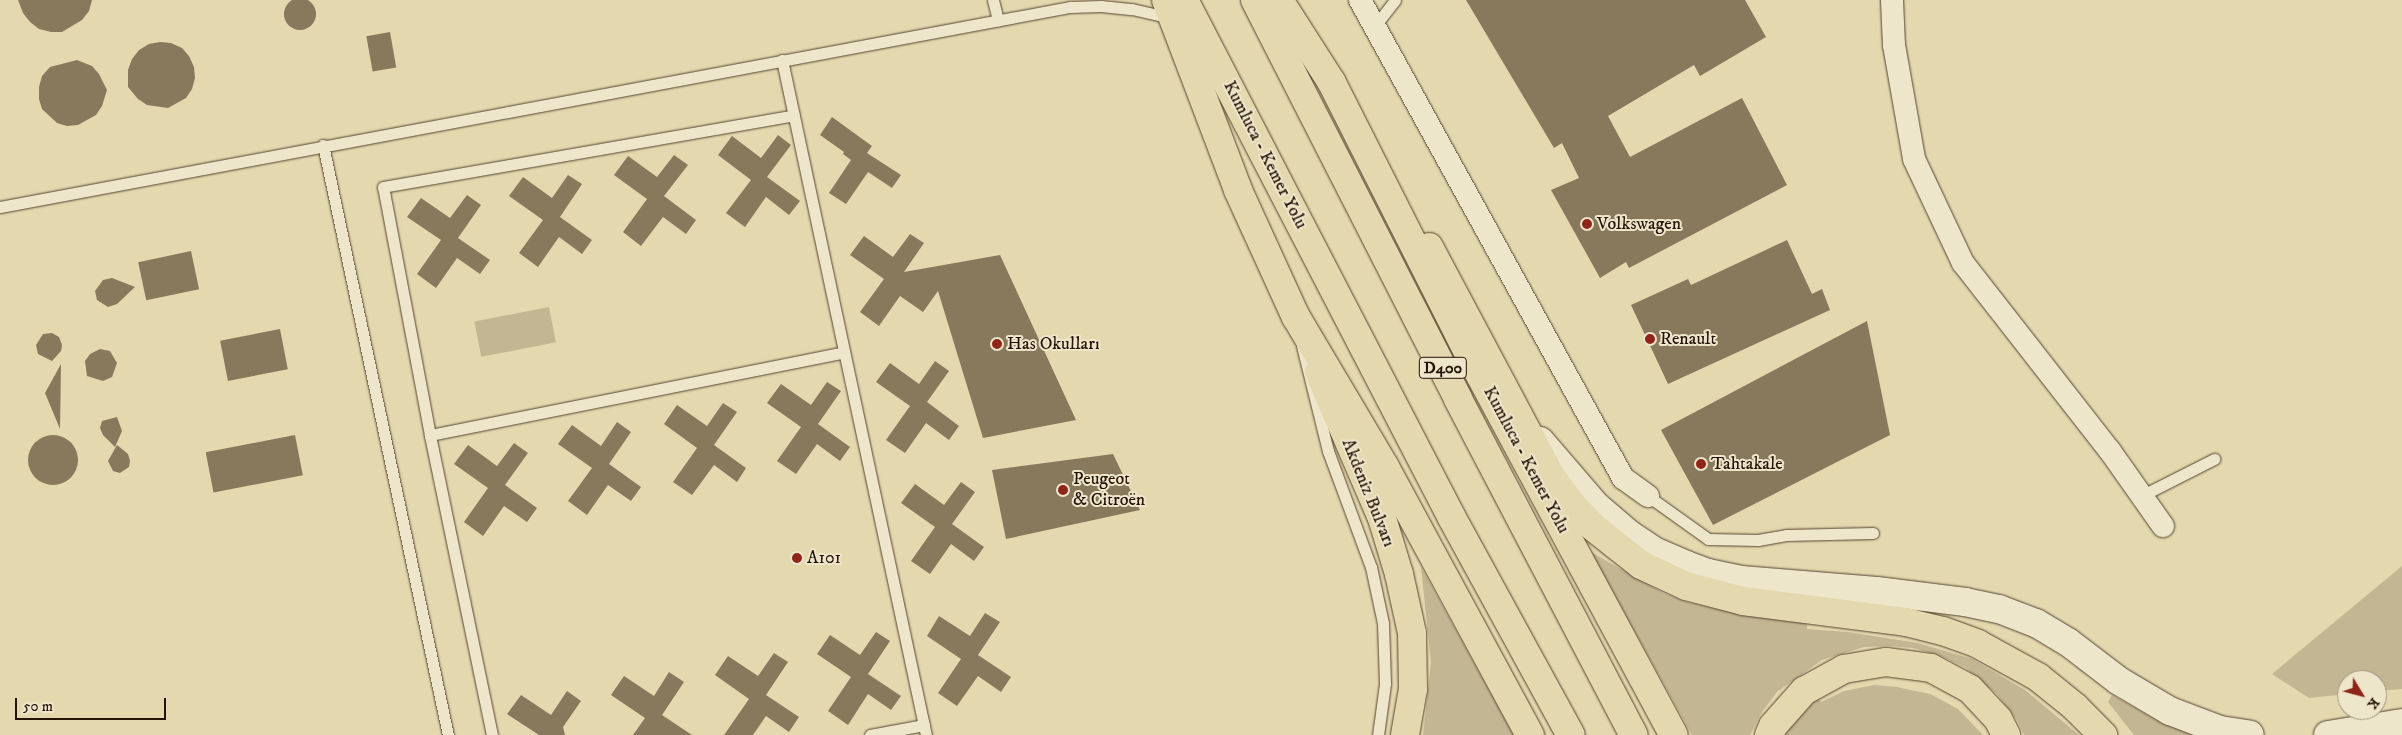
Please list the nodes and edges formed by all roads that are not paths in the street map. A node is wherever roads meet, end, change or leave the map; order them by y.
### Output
1 (993, 0) edge
2 (1064, 0) edge
3 (1255, 0) edge
4 (1279, 0) edge
5 (1360, 0) edge
6 (1395, 0) edge
7 (1892, 0) edge
8 (1174, 6) edge
9 (1023, 15) junction
10 (998, 20) junction
11 (1374, 27) junction
12 (782, 60) junction
13 (1332, 83) junction
14 (794, 115) junction
15 (323, 146) junction
16 (0, 207) edge
17 (1296, 317) junction
18 (844, 352) junction
19 (1516, 411) junction
20 (430, 435) junction
21 (2214, 459) dead end
22 (2143, 495) junction
23 (1648, 496) joint
24 (2163, 526) dead end
25 (1873, 533) dead end
26 (2402, 725) edge
27 (925, 730) edge
28 (448, 735) edge
29 (492, 735) edge
30 (870, 735) edge
31 (1378, 735) edge
32 (1405, 735) edge
33 (1530, 735) edge
34 (1571, 735) edge
35 (1634, 735) edge
36 (1674, 735) edge
37 (1769, 735) edge
38 (2006, 735) edge
39 (2103, 735) edge
40 (2250, 735) edge
41 (2328, 735) edge
42 (2384, 735) edge

1 - 10 lane
2 - 9 lane
3 - 35 main road, Kumluca - Kemer Yolu / D400
4 - 13 main road, Kumluca - Kemer Yolu / D400
5 - 11 street
6 - 11 lane
7 - 22 street
8 - 9 lane
8 - 17 main road, Kumluca - Kemer Yolu
8 - 34 main road, Kumluca - Kemer Yolu
9 - 10 lane
10 - 12 lane
11 - 23 street
12 - 14 lane
12 - 15 lane
13 - 19 main road
13 - 36 main road, Kumluca - Kemer Yolu / D400
14 - 18 lane
14 - 20 lane
15 - 16 lane
15 - 28 lane
17 - 31 lane
17 - 32 main road, Akdeniz Bulvarı
17 - 33 main road, Kumluca - Kemer Yolu
18 - 20 lane
18 - 27 lane
19 - 39 main road
19 - 40 street
20 - 29 lane
21 - 22 lane
22 - 24 street
23 - 25 lane
26 - 41 street
26 - 42 street
27 - 30 lane
37 - 38 main road

